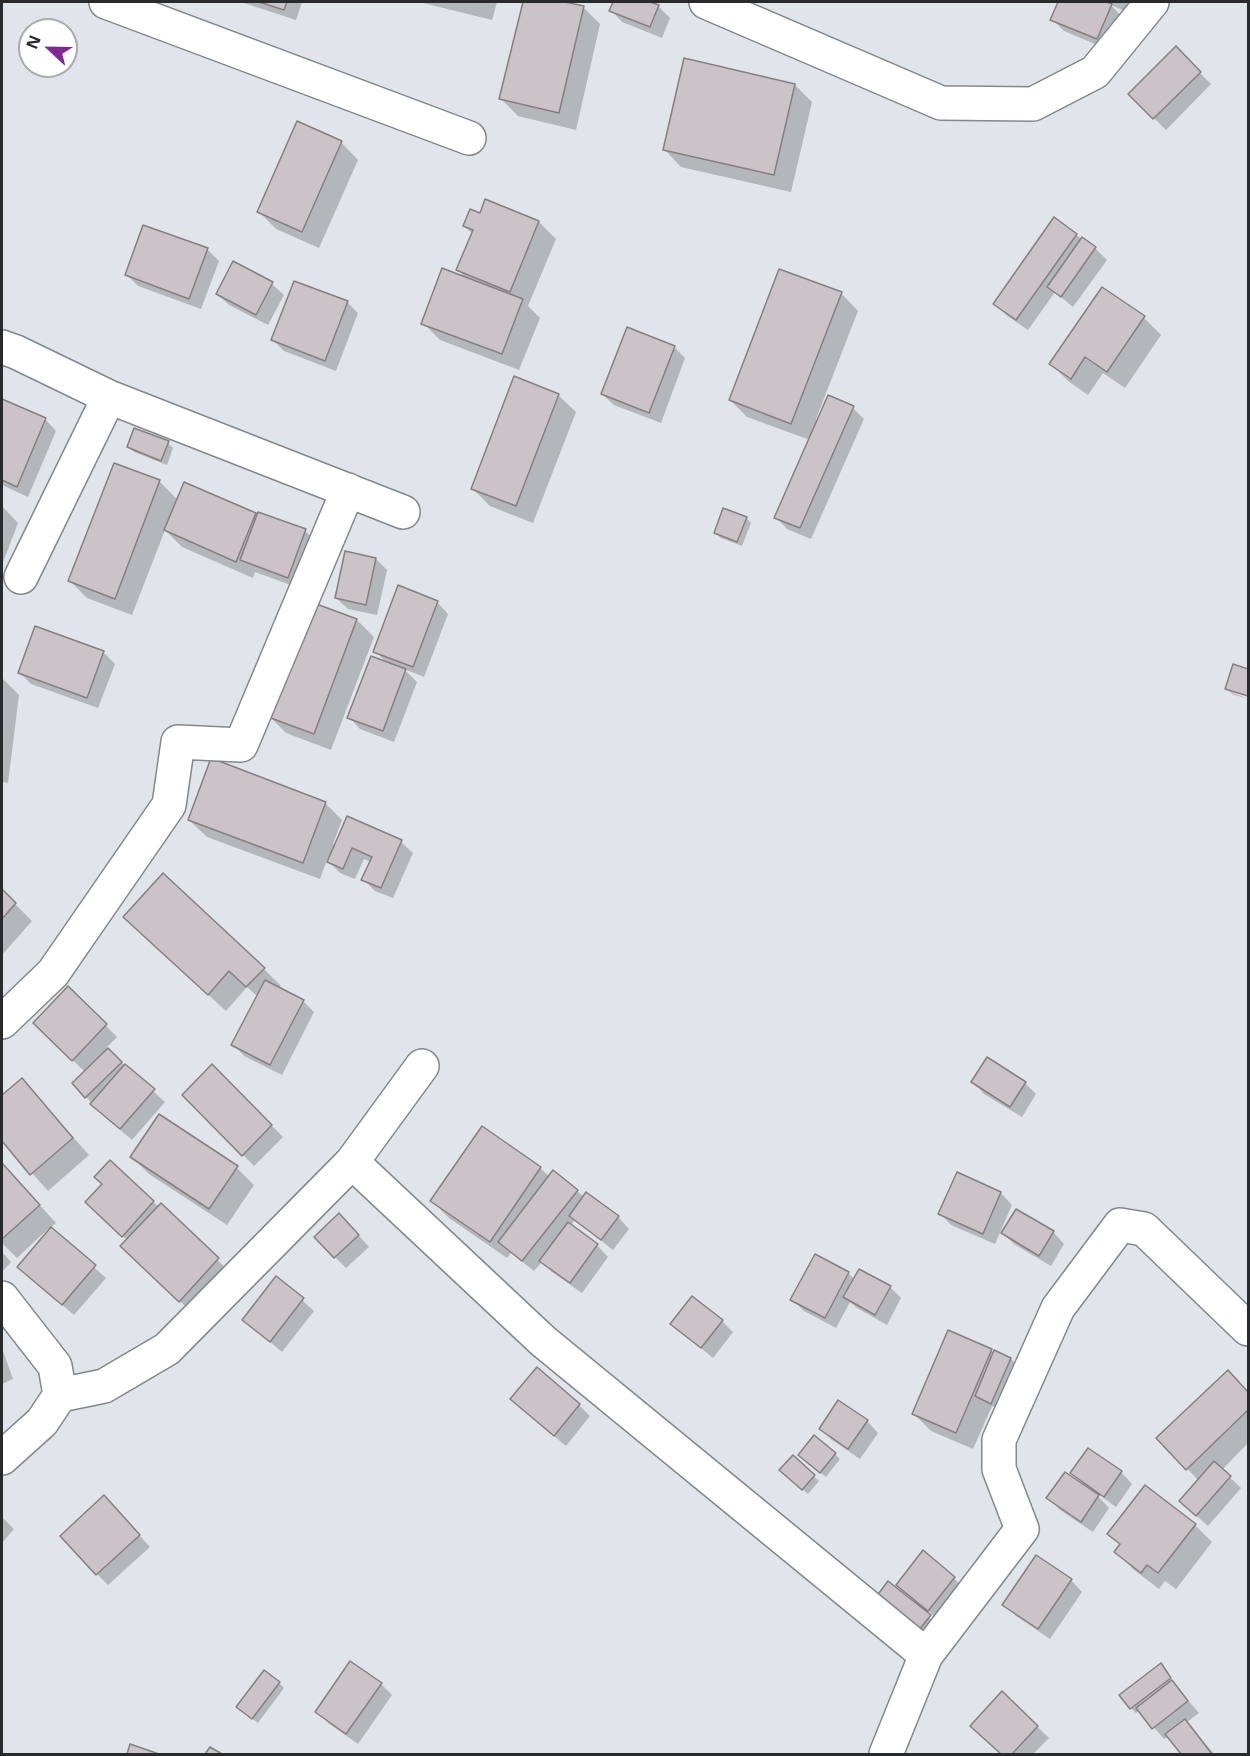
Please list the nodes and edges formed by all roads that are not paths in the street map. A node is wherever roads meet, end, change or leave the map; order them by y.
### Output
1 (106, 2) edge
2 (706, 2) edge
3 (1152, 2) edge
4 (469, 138) dead end
5 (2, 348) edge
6 (109, 397) junction
7 (348, 490) junction
8 (403, 512) dead end
9 (21, 577) dead end
10 (2, 1022) edge
11 (422, 1066) dead end
12 (352, 1162) junction
13 (2, 1298) edge
14 (1248, 1329) edge
15 (60, 1395) junction
16 (2, 1458) edge
17 (926, 1655) junction
18 (886, 1755) edge

1 - 4 street
2 - 3 street
5 - 6 street
6 - 7 street
6 - 9 street
7 - 8 street
7 - 10 street
11 - 12 street
12 - 15 street
12 - 17 street
13 - 15 street
14 - 17 street
15 - 16 street
17 - 18 street

